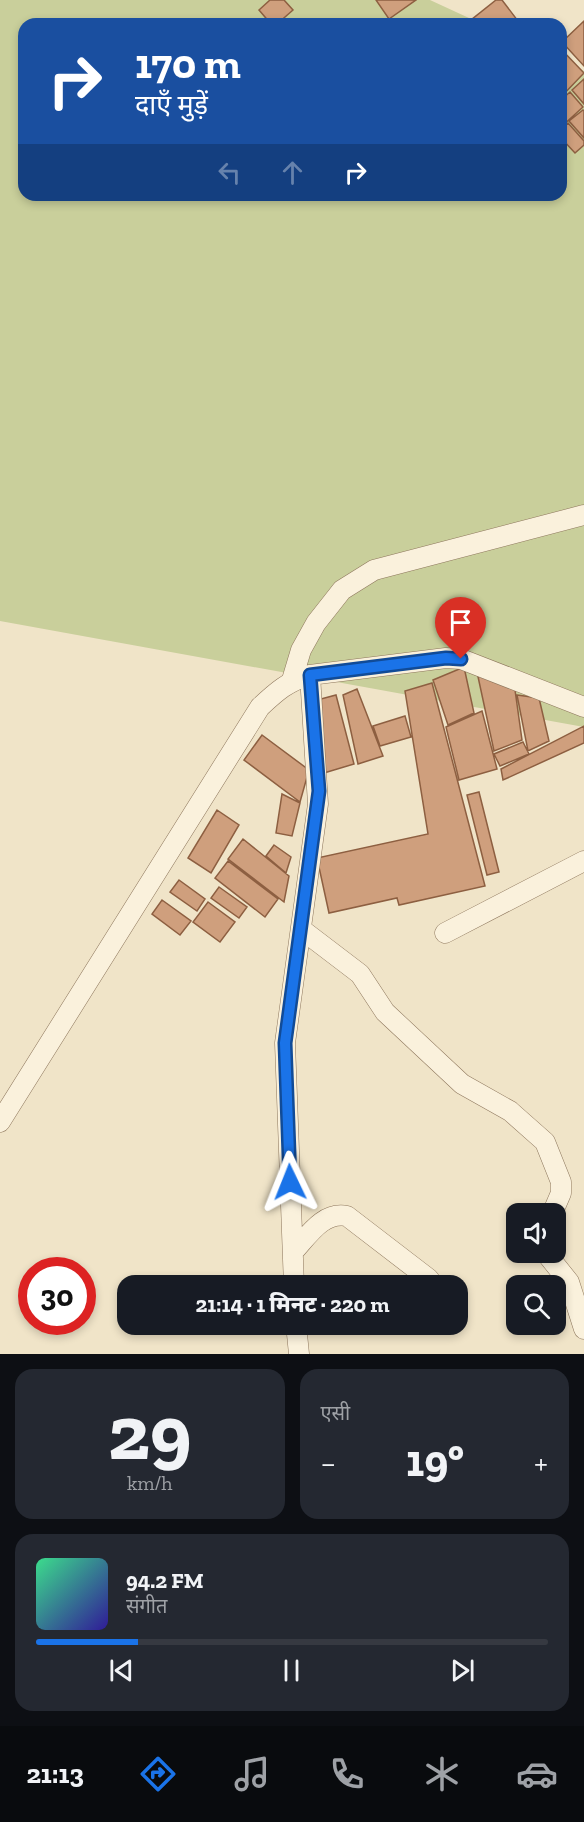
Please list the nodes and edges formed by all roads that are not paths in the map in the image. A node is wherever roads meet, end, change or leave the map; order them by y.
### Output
1 (584, 515) edge
2 (301, 678) junction
3 (584, 707) edge
4 (584, 861) edge
5 (301, 929) junction
6 (445, 933) dead end
7 (0, 1122) edge
8 (557, 1203) edge
9 (292, 1252) junction
10 (554, 1263) edge
11 (293, 1275) edge
12 (423, 1275) edge
13 (584, 1329) edge
14 (297, 1335) edge
15 (298, 1354) edge

1 - 2 street
2 - 3 street
2 - 5 street
2 - 7 street
4 - 6 street
5 - 8 street
5 - 9 street
9 - 11 street
9 - 12 street
10 - 13 street
14 - 15 street

